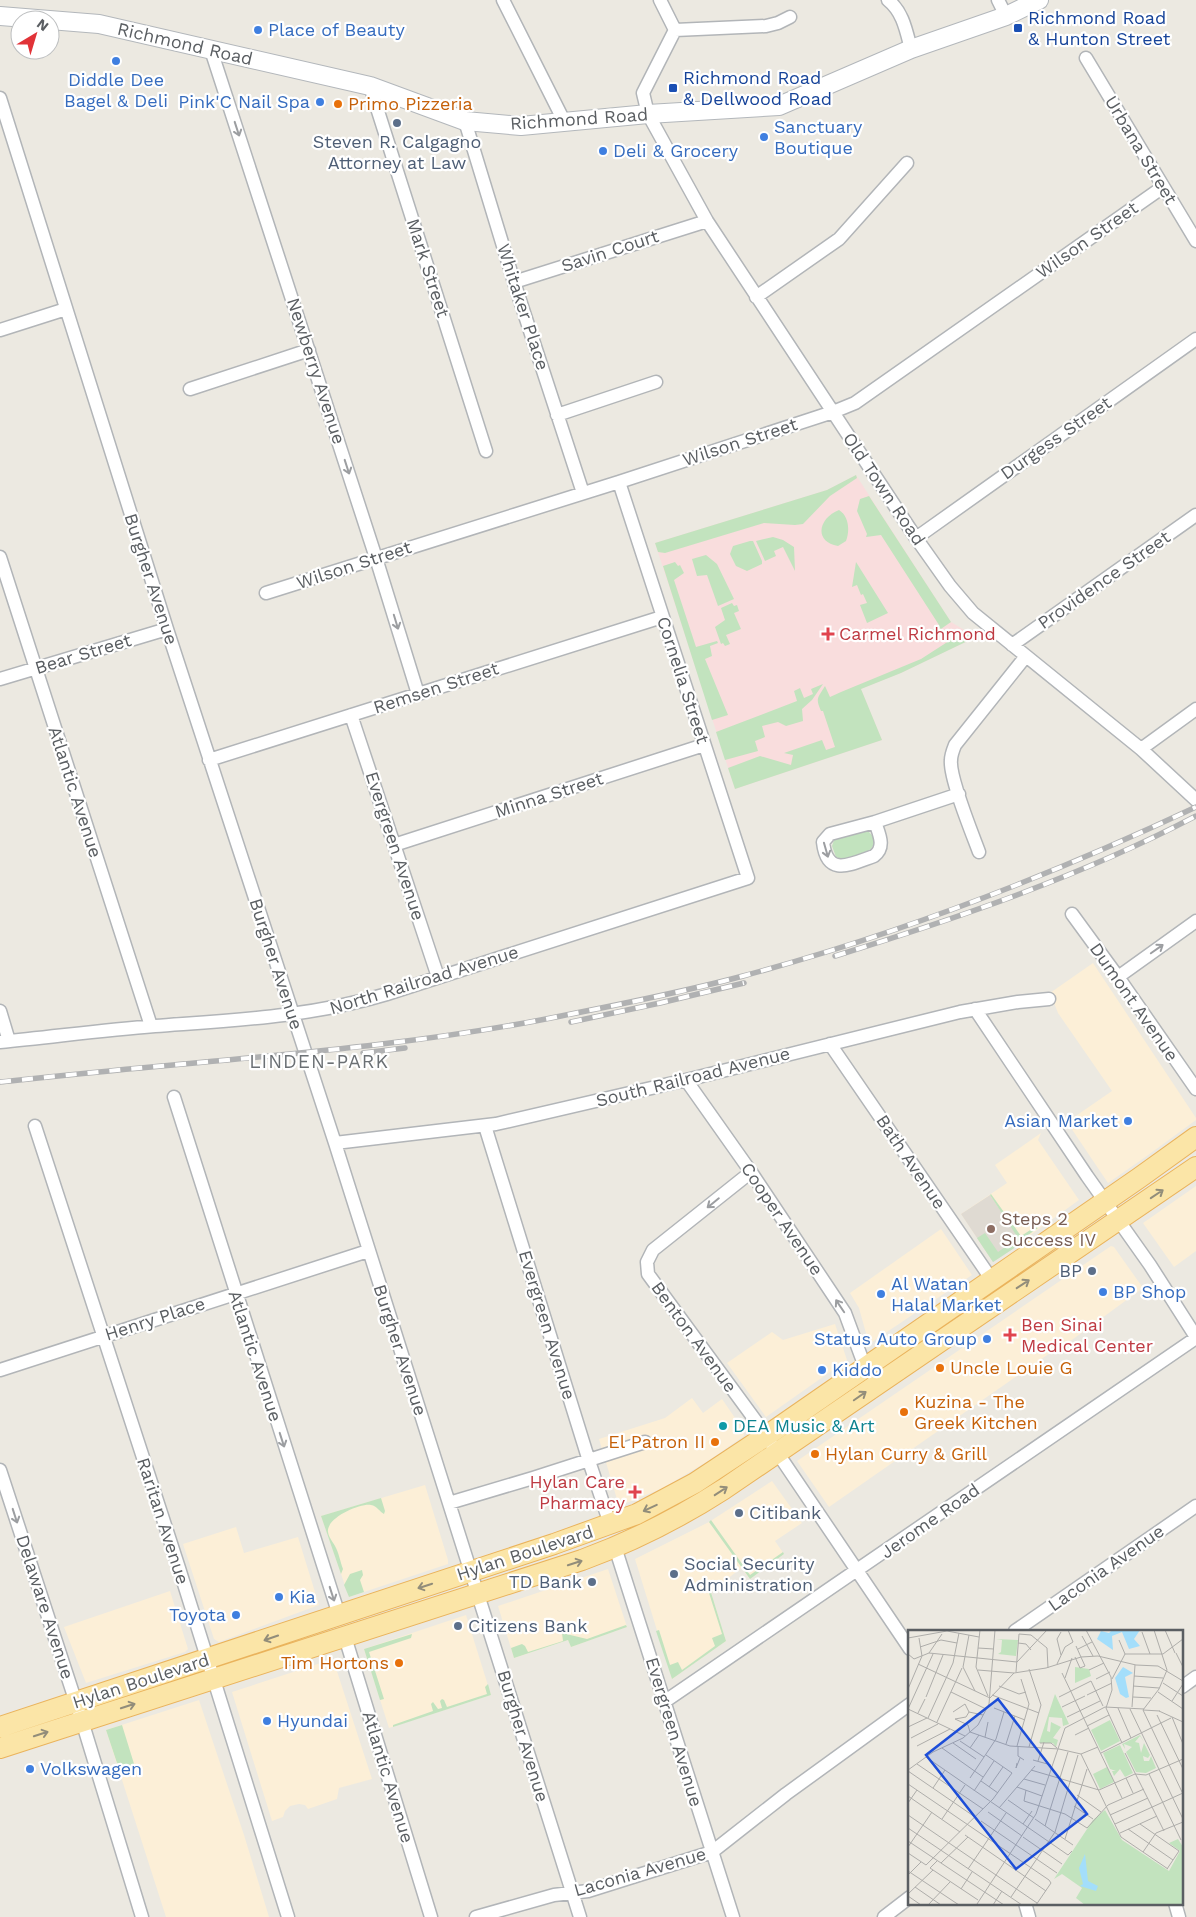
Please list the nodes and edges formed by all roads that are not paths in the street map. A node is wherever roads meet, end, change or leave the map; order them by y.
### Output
1 (504, 0) edge
2 (660, 0) edge
3 (888, 0) edge
4 (1040, 0) edge
5 (1002, 8) edge
6 (0, 16) edge
7 (790, 17) dead end
8 (675, 30) junction
9 (911, 48) junction
10 (211, 50) junction
11 (1086, 58) dead end
12 (370, 86) junction
13 (0, 98) edge
14 (648, 114) junction
15 (465, 121) junction
16 (565, 123) junction
17 (907, 163) dead end
18 (1163, 187) junction
19 (707, 221) junction
20 (1196, 241) edge
21 (514, 282) junction
22 (756, 297) junction
23 (66, 309) junction
24 (0, 330) edge
25 (1196, 339) edge
26 (309, 350) junction
27 (656, 382) dead end
28 (190, 389) dead end
29 (833, 412) junction
30 (557, 415) junction
31 (486, 451) dead end
32 (619, 482) junction
33 (583, 493) junction
34 (1196, 515) edge
35 (916, 538) junction
36 (0, 557) edge
37 (376, 558) junction
38 (266, 593) dead end
39 (662, 617) junction
40 (167, 629) junction
41 (1012, 645) junction
42 (1026, 656) junction
43 (35, 668) junction
44 (0, 679) edge
45 (418, 694) junction
46 (1196, 709) edge
47 (351, 716) junction
48 (704, 745) junction
49 (1141, 749) junction
50 (209, 760) junction
51 (959, 794) junction
52 (1196, 800) edge
53 (875, 822) junction
54 (394, 845) junction
55 (979, 852) dead end
56 (748, 878) joint
57 (1072, 914) dead end
58 (1196, 921) edge
59 (438, 977) junction
60 (1118, 977) junction
61 (1049, 999) dead end
62 (974, 1009) junction
63 (0, 1011) edge
64 (293, 1015) junction
65 (151, 1026) junction
66 (5, 1041) edge
67 (830, 1044) junction
68 (686, 1080) junction
69 (1196, 1089) edge
70 (174, 1097) dead end
71 (35, 1126) dead end
72 (485, 1126) junction
73 (1196, 1137) edge
74 (334, 1143) junction
75 (1196, 1167) edge
76 (751, 1172) junction
77 (1105, 1202) junction
78 (1118, 1221) junction
79 (368, 1251) junction
80 (992, 1280) junction
81 (235, 1294) junction
82 (102, 1337) junction
83 (1196, 1337) edge
84 (866, 1367) junction
85 (0, 1370) edge
86 (766, 1436) junction
87 (645, 1442) dead end
88 (777, 1454) junction
89 (589, 1461) junction
90 (0, 1470) edge
91 (449, 1503) junction
92 (1196, 1506) edge
93 (610, 1524) junction
94 (616, 1547) junction
95 (471, 1571) junction
96 (857, 1571) junction
97 (479, 1594) junction
98 (339, 1615) junction
99 (1016, 1630) edge
100 (345, 1638) junction
101 (908, 1646) edge
102 (207, 1659) junction
103 (1196, 1677) edge
104 (213, 1678) junction
105 (1184, 1685) edge
106 (76, 1702) junction
107 (664, 1702) junction
108 (908, 1705) edge
109 (82, 1721) junction
110 (0, 1726) edge
111 (0, 1748) edge
112 (712, 1852) junction
113 (572, 1893) junction
114 (908, 1898) edge
115 (1025, 1904) edge
116 (1175, 1904) edge
117 (142, 1917) edge
118 (288, 1917) edge
119 (431, 1917) edge
120 (476, 1917) edge
121 (580, 1917) edge
122 (733, 1917) edge
123 (884, 1917) edge
124 (1029, 1917) edge
125 (1179, 1917) edge

1 - 16 street
2 - 8 street
3 - 9 street
4 - 5 main road, Richmond Road
5 - 9 main road, Richmond Road
6 - 10 main road, Richmond Road
7 - 8 street
8 - 14 street
9 - 14 main road, Richmond Road
10 - 12 main road, Richmond Road
10 -> 26 street, Newberry Avenue
11 - 18 street, Urbana Street
12 - 15 main road, Richmond Road
12 - 31 street, Mark Street
13 - 23 street, Burgher Avenue
14 - 16 main road, Richmond Road
14 - 19 street, Old Town Road
15 - 16 main road, Richmond Road
15 - 21 street, Whitaker Place
17 - 22 street
18 - 20 street, Urbana Street
18 - 29 street, Wilson Street
19 - 21 street, Savin Court
19 - 22 street, Old Town Road
21 - 30 street, Whitaker Place
22 - 29 street, Old Town Road
23 - 24 street
23 - 40 street, Burgher Avenue
25 - 35 street, Durgess Street
26 - 28 street
26 -> 37 street, Newberry Avenue
27 - 30 street
29 - 32 street, Wilson Street
29 - 35 street, Old Town Road
30 - 33 street, Whitaker Place
32 - 33 street, Wilson Street
32 - 39 street, Cornelia Street
33 - 37 street, Wilson Street
34 - 41 street, Providence Street
35 - 41 street, Old Town Road
36 - 43 street, Atlantic Avenue
37 - 38 street, Wilson Street
37 -> 45 street, Newberry Avenue
39 - 45 street, Remsen Street
39 - 48 street, Cornelia Street
40 - 43 street, Bear Street
40 - 50 street, Burgher Avenue
41 - 42 street, Old Town Road
42 - 49 street, Old Town Road
42 - 51 street
43 - 44 street, Bear Street
43 - 65 street, Atlantic Avenue
45 - 47 street, Remsen Street
46 - 49 street
47 - 50 street, Remsen Street
47 - 54 street, Evergreen Avenue
48 - 54 street, Minna Street
48 - 56 street, Cornelia Street
49 - 52 street, Old Town Road
50 - 64 street, Burgher Avenue
51 - 53 street
51 - 55 street
53 -> 53 street
54 - 59 street, Evergreen Avenue
56 - 59 street, North Railroad Avenue
57 - 60 street, Dumont Avenue
60 -> 58 street
59 - 64 street, North Railroad Avenue
60 - 69 street, Dumont Avenue
61 - 62 street, South Railroad Avenue
62 - 67 street, South Railroad Avenue
62 - 77 street
63 - 66 street
64 - 65 street, North Railroad Avenue
64 - 74 street, Burgher Avenue
65 - 66 street, North Railroad Avenue
67 - 68 street, South Railroad Avenue
67 - 80 street, Bath Avenue
68 - 72 street, South Railroad Avenue
68 - 76 street, Cooper Avenue
70 - 81 street, Atlantic Avenue
71 - 82 street, Raritan Avenue
72 - 74 street, South Railroad Avenue
72 - 89 street, Evergreen Avenue
73 - 77 main road, Hylan Boulevard
74 - 79 street, Burgher Avenue
78 -> 75 main road, Hylan Boulevard
84 -> 76 street, Cooper Avenue
76 -> 86 street, Benton Avenue
77 - 78 street
77 - 80 main road, Hylan Boulevard
78 - 83 street
88 -> 78 main road, Hylan Boulevard
79 - 81 street, Henry Place
79 - 91 street, Burgher Avenue
80 - 84 main road, Hylan Boulevard
81 - 82 street, Henry Place
81 -> 98 street, Atlantic Avenue
82 - 85 street, Henry Place
82 - 102 street, Raritan Avenue
83 - 96 street, Jerome Road
84 - 86 main road, Hylan Boulevard
86 - 88 street, Benton Avenue
86 -> 93 main road, Hylan Boulevard
87 - 89 street
94 -> 88 main road, Hylan Boulevard
88 - 96 street, Benton Avenue
89 - 91 street
89 - 93 street, Evergreen Avenue
90 -> 106 street, Delaware Avenue
91 - 95 street, Burgher Avenue
92 - 99 street, Laconia Avenue
93 - 95 main road, Hylan Boulevard
97 -> 94 main road, Hylan Boulevard
94 - 107 street, Evergreen Avenue
95 - 97 street, Burgher Avenue
95 -> 98 main road, Hylan Boulevard
96 - 101 street, Benton Avenue
96 - 107 street, Jerome Road
97 - 100 main road, Hylan Boulevard
97 - 113 street, Burgher Avenue
98 -> 102 main road, Hylan Boulevard
100 - 104 main road, Hylan Boulevard
100 - 119 street, Atlantic Avenue
102 - 104 street, Raritan Avenue
102 - 106 main road, Hylan Boulevard
103 - 105 street
109 -> 104 main road, Hylan Boulevard
104 - 118 street, Raritan Avenue
106 - 109 street, Delaware Avenue
106 - 110 main road, Hylan Boulevard
107 - 112 street, Evergreen Avenue
108 - 112 street, Laconia Avenue
111 -> 109 main road, Hylan Boulevard
109 - 117 street, Delaware Avenue
112 - 113 street, Laconia Avenue
112 - 122 street, Evergreen Avenue
113 - 120 street, Laconia Avenue
113 - 121 street, Burgher Avenue
114 - 123 street
115 - 124 street
116 - 125 street

